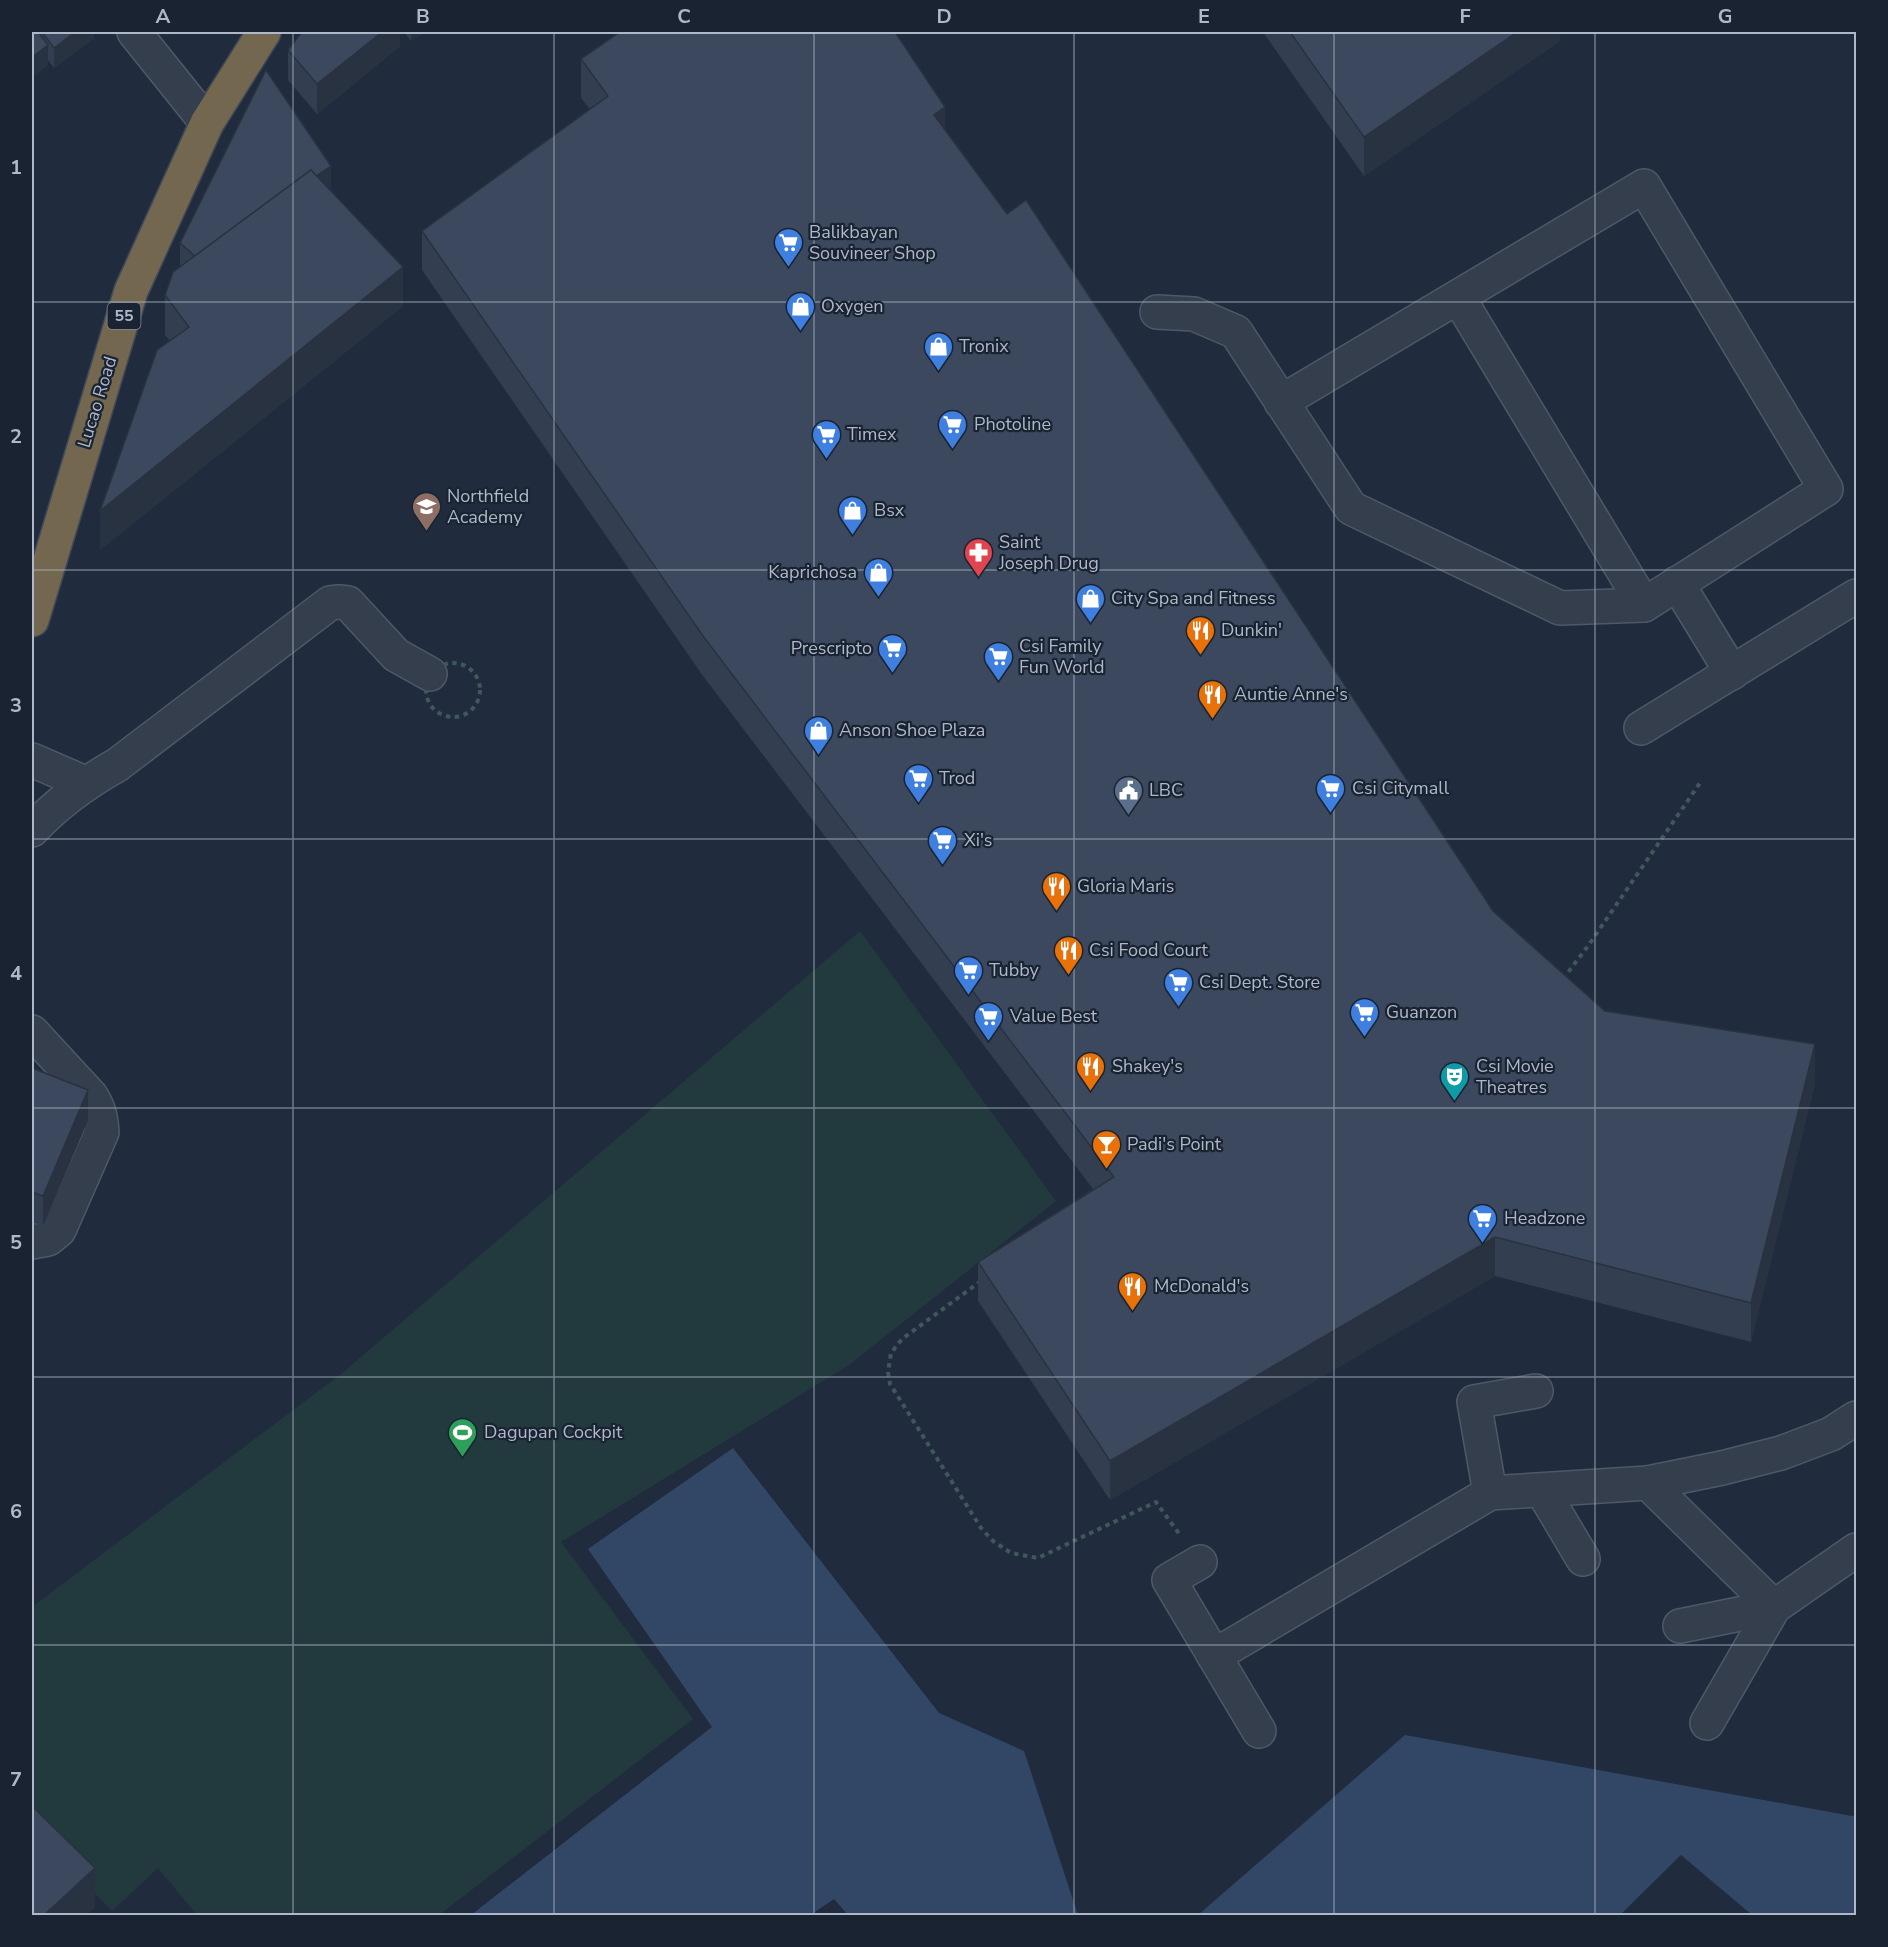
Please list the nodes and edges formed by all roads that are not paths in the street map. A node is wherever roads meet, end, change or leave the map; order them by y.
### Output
1 (134, 32) edge
2 (264, 32) edge
3 (207, 123) junction
4 (1458, 297) junction
5 (1157, 312) dead end
6 (1281, 402) junction
7 (1677, 584) junction
8 (1857, 596) edge
9 (1644, 605) junction
10 (32, 620) edge
11 (1732, 673) junction
12 (430, 674) dead end
13 (1641, 728) dead end
14 (32, 760) edge
15 (85, 783) junction
16 (32, 830) edge
17 (32, 1032) edge
18 (32, 1242) edge
19 (1536, 1391) dead end
20 (1857, 1418) edge
21 (1648, 1483) junction
22 (1542, 1490) junction
23 (1490, 1494) junction
24 (1857, 1550) edge
25 (1583, 1559) dead end
26 (1200, 1562) road end
27 (1774, 1607) junction
28 (1680, 1626) dead end
29 (1214, 1656) junction
30 (1707, 1723) dead end
31 (1259, 1731) dead end

1 - 3 street
2 - 3 highway, Lucao Road / 55
3 - 10 highway, Lucao Road / 55
4 - 6 street
4 - 7 street
4 - 9 street
5 - 6 street
6 - 9 street
7 - 9 street
7 - 11 street
8 - 11 street
11 - 13 street
12 - 15 street
14 - 15 street
15 - 16 street
17 - 18 street
19 - 23 street
20 - 21 street
21 - 22 street
21 - 27 street
22 - 23 street
22 - 25 street
23 - 29 street
24 - 27 street
26 - 29 street
27 - 28 street
27 - 30 street
29 - 31 street

